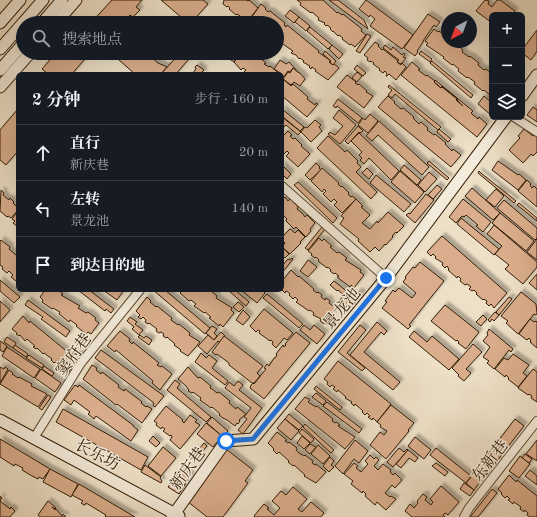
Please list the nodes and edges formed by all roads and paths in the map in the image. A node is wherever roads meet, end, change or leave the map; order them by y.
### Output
1 (20, 0) edge
2 (43, 0) edge
3 (62, 0) edge
4 (76, 0) edge
5 (29, 16) edge
6 (48, 16) edge
7 (62, 16) edge
8 (0, 23) edge
9 (16, 31) edge
10 (0, 49) edge
11 (16, 52) edge
12 (24, 60) edge
13 (0, 70) edge
14 (537, 75) edge
15 (0, 87) edge
16 (525, 92) edge
17 (504, 120) edge
18 (519, 120) edge
19 (537, 132) edge
20 (284, 188) edge
21 (386, 278) junction
22 (138, 292) edge
23 (0, 420) edge
24 (537, 421) edge
25 (34, 438) junction
26 (253, 439) joint
27 (176, 516) edge
28 (464, 517) edge

1 - 8 street
2 - 5 street
3 - 6 street
4 - 7 street
9 - 10 street
11 - 13 street
12 - 15 street
14 - 16 street
17 - 21 street, 景龙池
18 - 19 street
20 - 21 street
21 - 26 street, 景龙池
22 - 25 street, 窦府巷
23 - 25 street, 长乐坊
24 - 28 street, 东新巷
25 - 27 street, 长乐坊
26 - 27 street, 新庆巷

